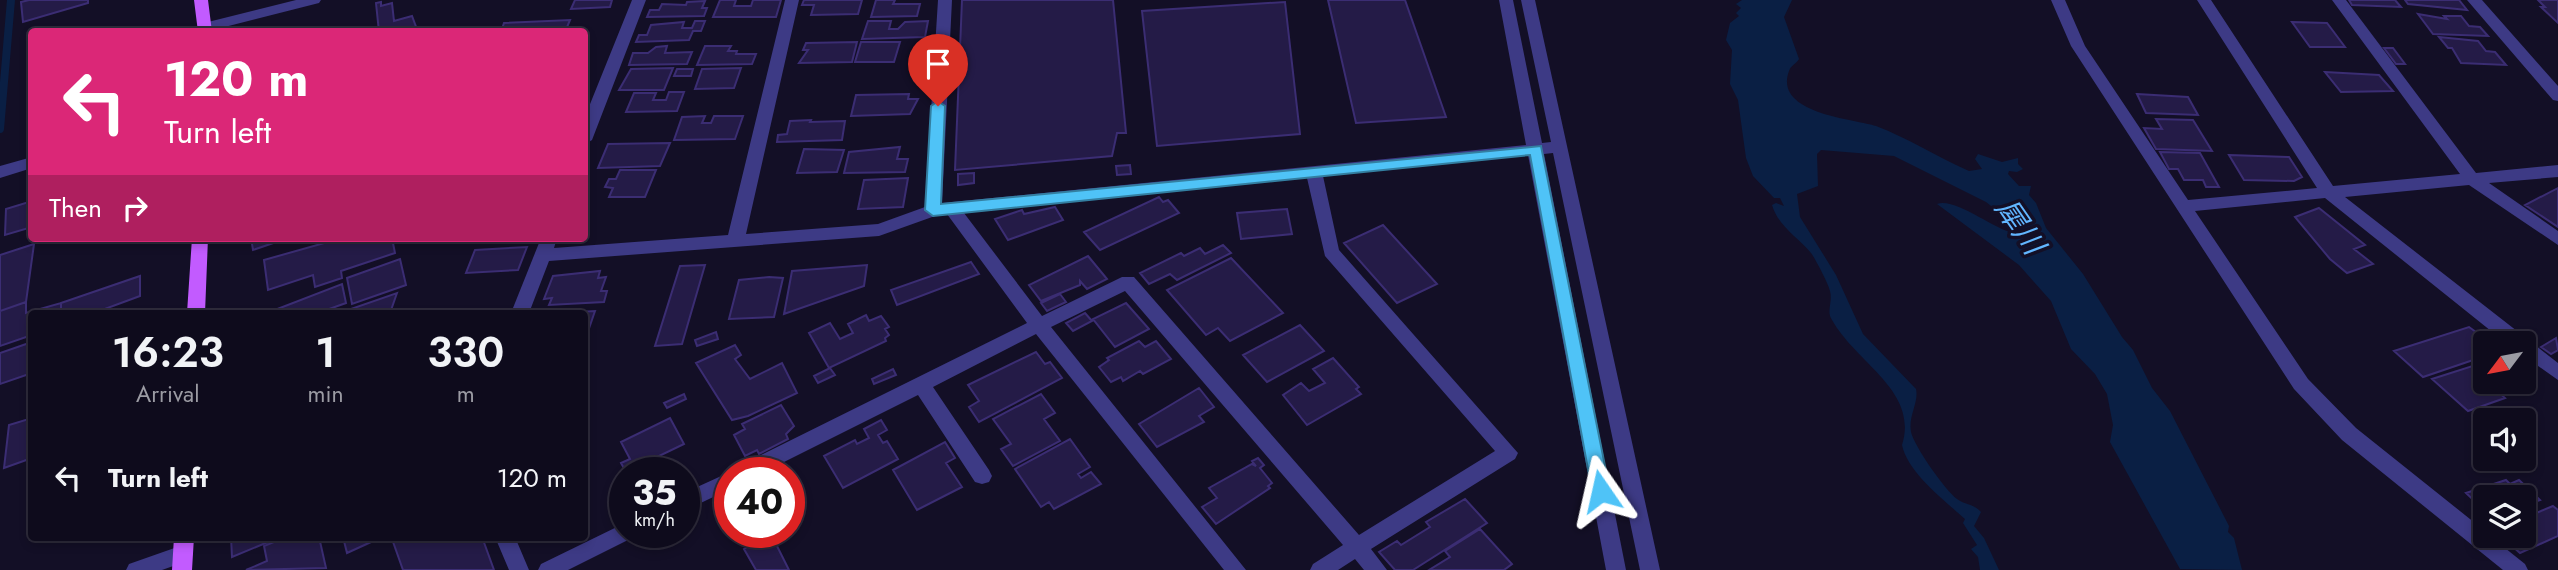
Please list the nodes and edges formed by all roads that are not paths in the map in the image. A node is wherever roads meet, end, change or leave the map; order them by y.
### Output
1 (201, 0) edge
2 (314, 0) edge
3 (639, 0) edge
4 (792, 0) edge
5 (944, 0) edge
6 (1506, 0) edge
7 (1528, 0) edge
8 (2058, 0) edge
9 (2204, 0) edge
10 (2339, 0) edge
11 (2474, 0) edge
12 (205, 28) edge
13 (209, 28) edge
14 (2558, 96) edge
15 (588, 130) edge
16 (1558, 147) junction
17 (1536, 149) junction
18 (28, 163) edge
19 (1314, 171) junction
20 (2558, 171) edge
21 (1, 172) edge
22 (2472, 179) junction
23 (2328, 192) junction
24 (2182, 206) junction
25 (952, 209) junction
26 (933, 210) junction
27 (736, 239) junction
28 (2558, 239) edge
29 (200, 242) edge
30 (547, 246) edge
31 (196, 310) edge
32 (521, 310) edge
33 (1038, 324) junction
34 (2503, 331) edge
35 (2536, 356) edge
36 (2558, 373) edge
37 (922, 386) junction
38 (777, 457) edge
39 (982, 476) dead end
40 (609, 540) edge
41 (507, 541) edge
42 (1357, 547) junction
43 (183, 554) edge
44 (136, 570) edge
45 (519, 570) edge
46 (548, 570) edge
47 (1236, 570) edge
48 (1320, 570) edge
49 (1377, 570) edge
50 (1616, 570) edge
51 (1650, 570) edge
52 (2518, 570) edge

1 - 12 main road
2 - 13 street
3 - 15 street
4 - 27 street
5 - 26 street
6 - 17 street
7 - 16 street
8 - 24 street
9 - 23 street
10 - 22 street
11 - 14 street
16 - 17 street
16 - 51 street
17 - 19 street
17 - 50 street
18 - 21 street
19 - 25 street
19 - 42 street
20 - 22 street
22 - 23 street
22 - 28 street
23 - 24 street
23 - 34 street
24 - 52 street
25 - 26 street
25 - 33 street
26 - 27 street
27 - 30 street
29 - 31 main road
30 - 32 street
33 - 37 street
33 - 42 street
33 - 47 street
35 - 36 street
37 - 38 street
37 - 39 street
40 - 46 street
41 - 45 street
42 - 48 street
42 - 49 street
43 - 44 street

